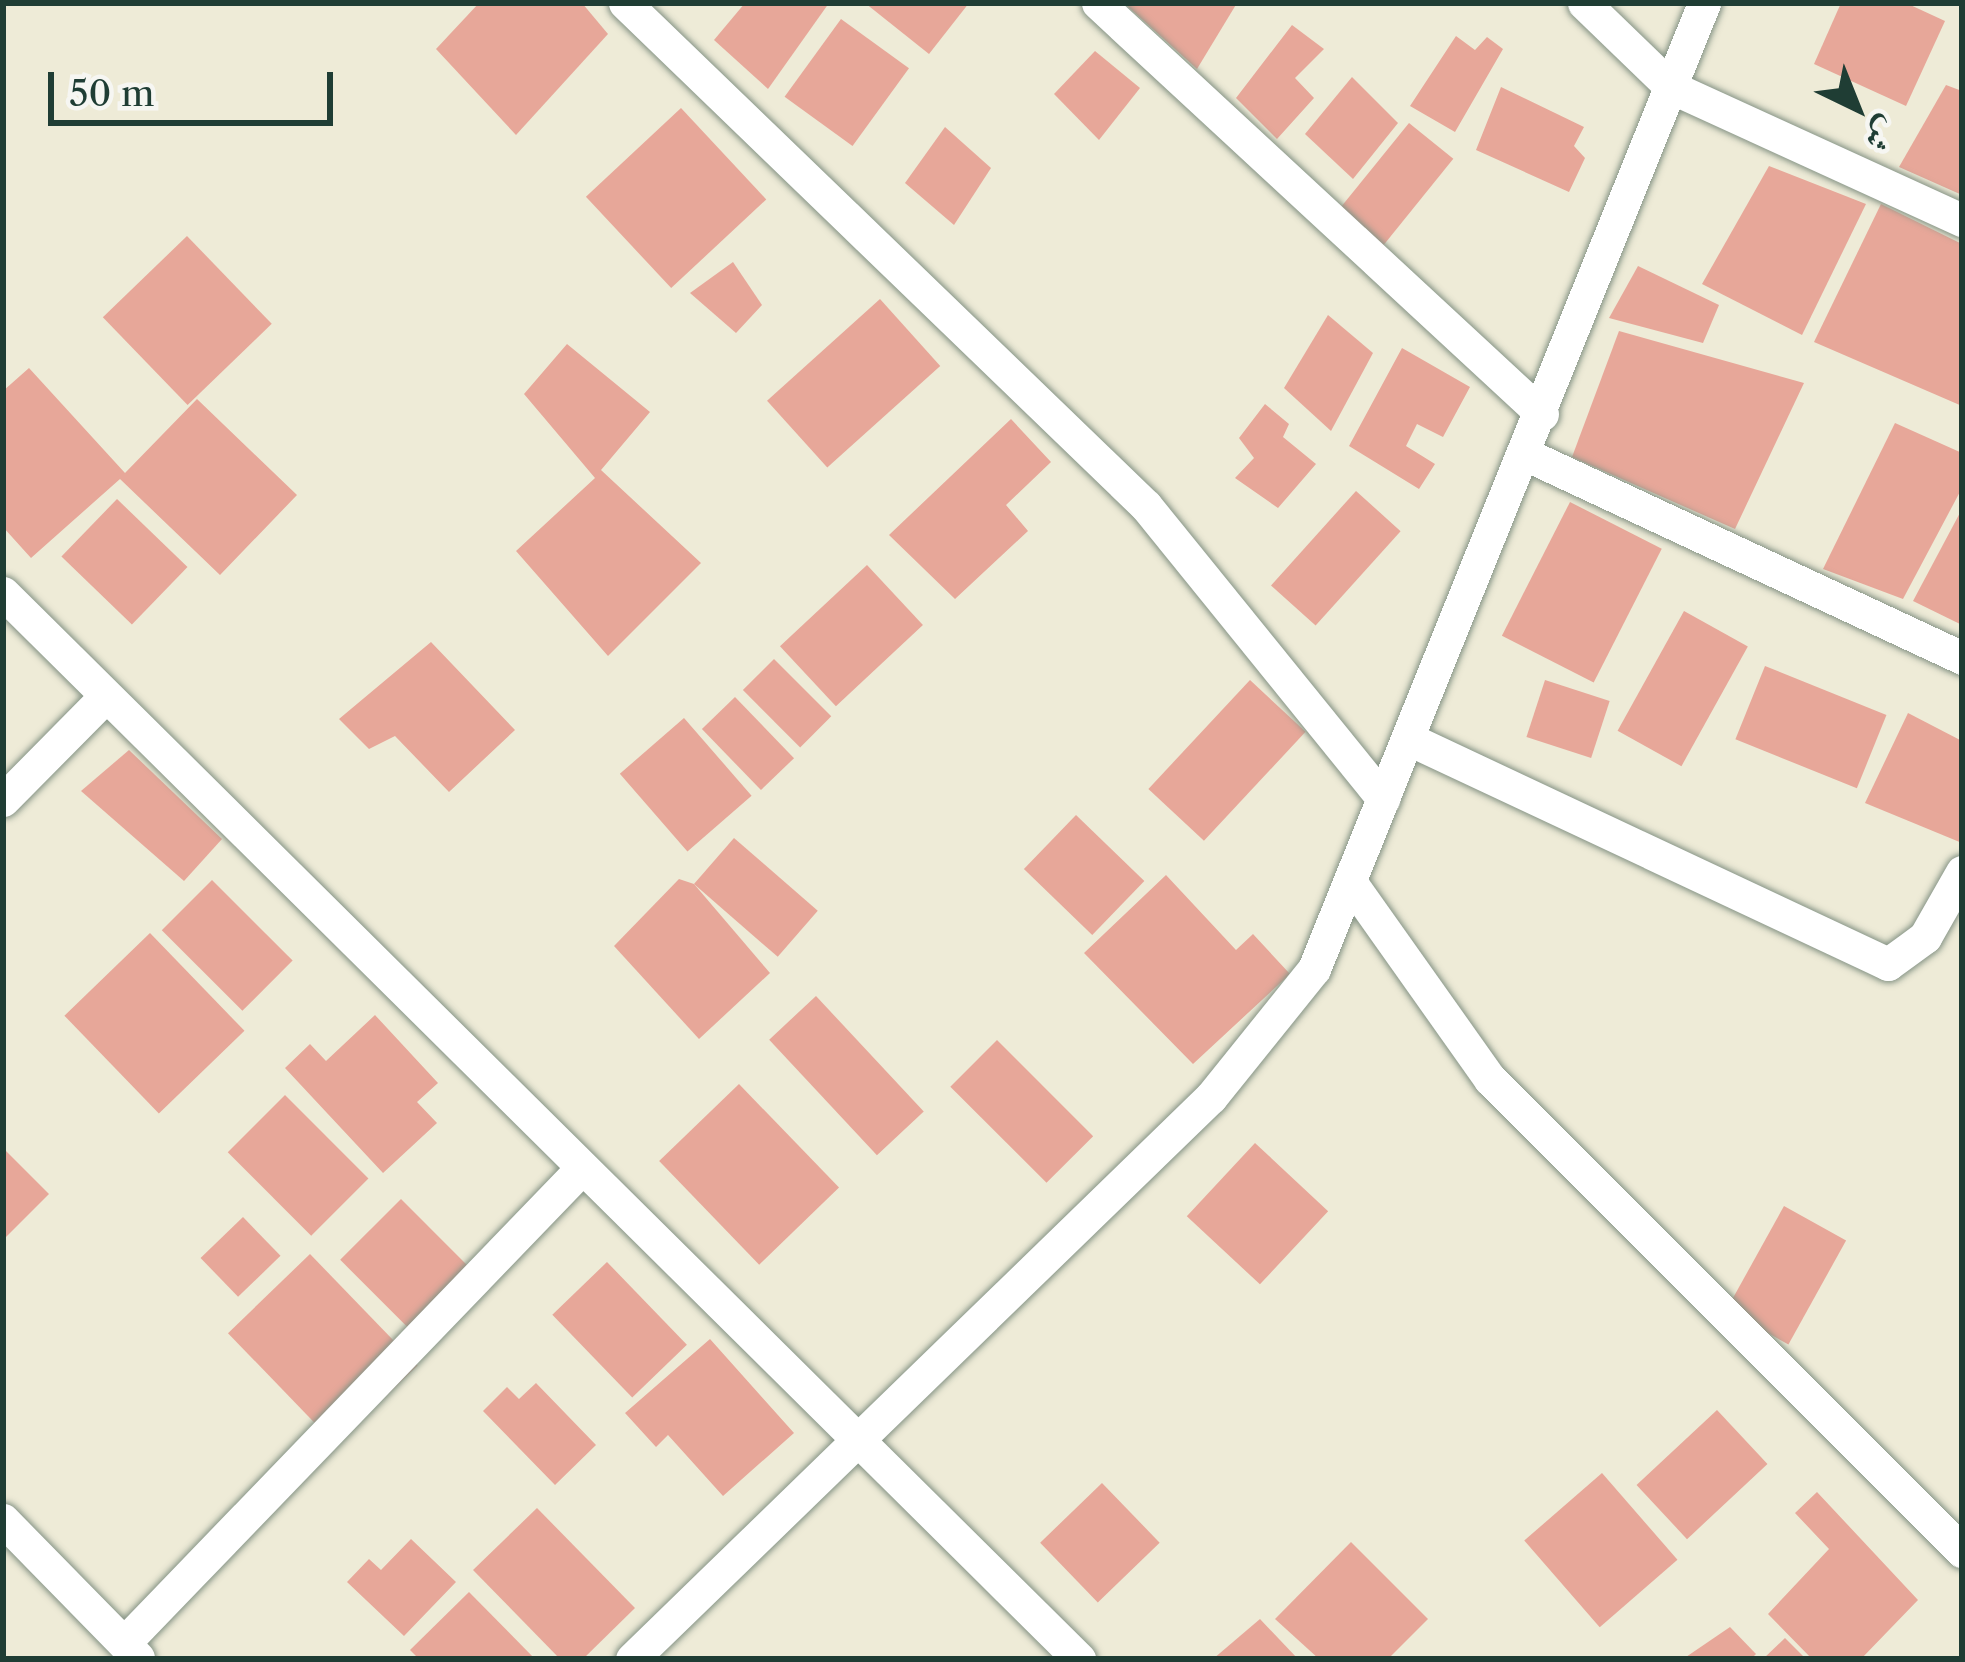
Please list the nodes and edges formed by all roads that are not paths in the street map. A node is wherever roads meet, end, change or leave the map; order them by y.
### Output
1 (625, 3) edge
2 (1098, 3) edge
3 (1585, 3) edge
4 (1705, 3) edge
5 (1671, 87) junction
6 (1962, 220) edge
7 (1542, 414) junction
8 (1527, 455) junction
9 (3, 593) edge
10 (1962, 658) edge
11 (106, 696) junction
12 (1412, 740) junction
13 (1383, 799) junction
14 (3, 800) edge
15 (1962, 872) edge
16 (1351, 883) junction
17 (582, 1168) junction
18 (854, 1437) junction
19 (3, 1520) edge
20 (1961, 1548) edge
21 (132, 1651) edge
22 (632, 1659) edge
23 (1078, 1659) edge

1 - 13 street
2 - 7 street
3 - 5 street
4 - 5 street
5 - 6 street
5 - 7 street
7 - 8 street
8 - 10 street
8 - 12 street
9 - 11 street
11 - 14 street
11 - 17 street
12 - 13 street
12 - 15 street
13 - 16 street
16 - 18 street
16 - 20 street
17 - 18 street
17 - 21 street
18 - 22 street
18 - 23 street
19 - 21 street

